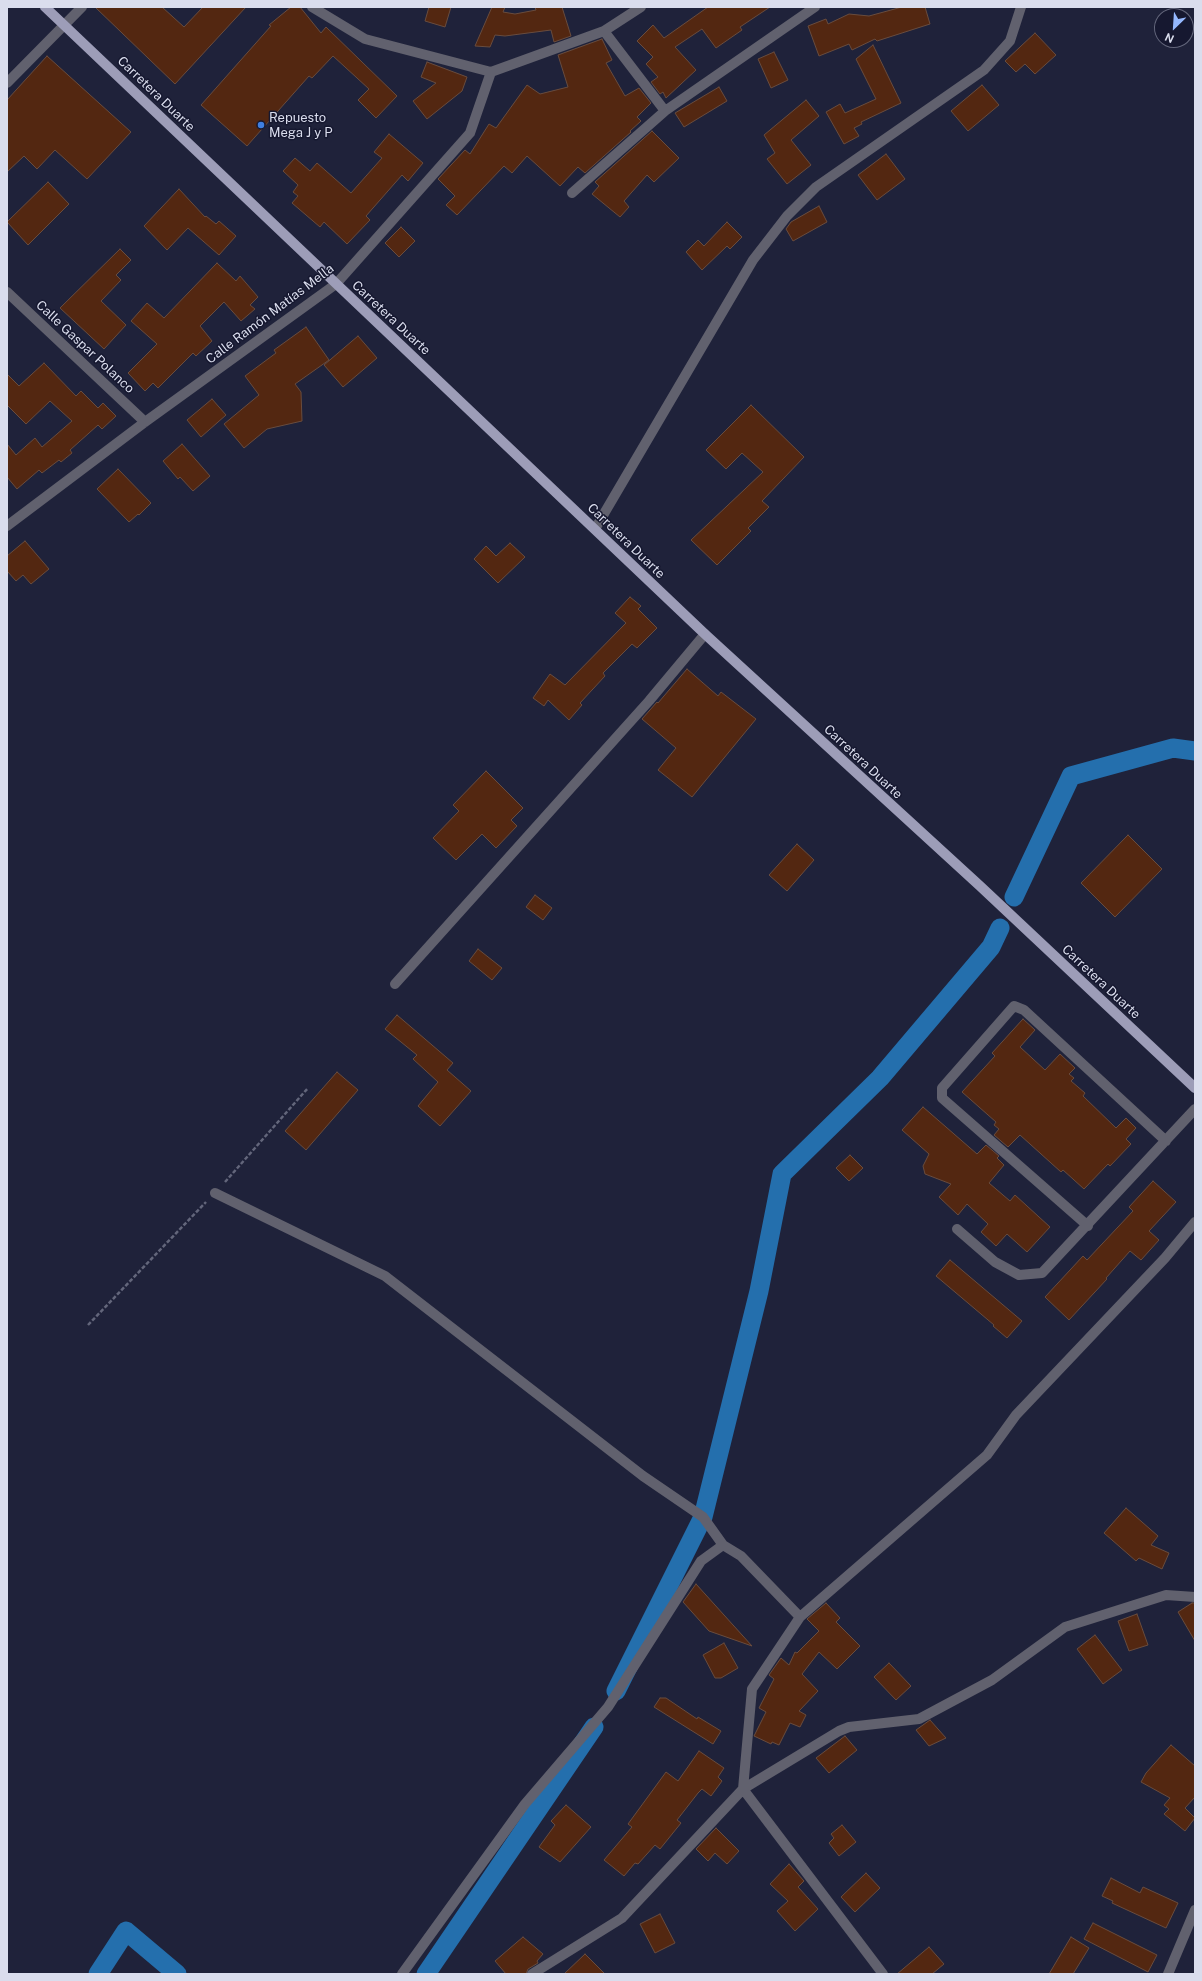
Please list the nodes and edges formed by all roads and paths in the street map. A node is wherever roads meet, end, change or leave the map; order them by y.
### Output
1 (45, 7) edge
2 (82, 7) edge
3 (312, 7) edge
4 (641, 7) edge
5 (815, 7) edge
6 (1022, 7) edge
7 (65, 25) junction
8 (604, 31) junction
9 (491, 72) junction
10 (7, 83) edge
11 (665, 111) junction
12 (572, 193) dead end
13 (336, 284) junction
14 (7, 292) edge
15 (146, 422) junction
16 (7, 526) edge
17 (595, 529) junction
18 (705, 634) junction
19 (396, 984) dead end
20 (308, 1088) dead end
21 (1195, 1088) edge
22 (1195, 1109) edge
23 (1166, 1141) junction
24 (215, 1193) junction
25 (1195, 1222) edge
26 (1088, 1226) junction
27 (957, 1229) dead end
28 (88, 1325) dead end
29 (723, 1545) junction
30 (1195, 1597) edge
31 (800, 1618) junction
32 (743, 1789) junction
33 (1195, 1910) edge
34 (402, 1974) edge
35 (532, 1974) edge
36 (883, 1974) edge
37 (1168, 1974) edge

1 - 7 main road, Carretera Duarte
2 - 7 street
3 - 9 street
4 - 8 street
5 - 11 street
6 - 17 street
7 - 10 street
7 - 13 main road, Carretera Duarte
8 - 9 street
8 - 11 street
9 - 13 street, Calle Ramón Matías Mella
11 - 12 street
13 - 15 street, Calle Ramón Matías Mella
13 - 17 main road, Carretera Duarte
14 - 15 street, Calle Gaspar Polanco
15 - 16 street, Calle Ramón Matías Mella
17 - 18 main road, Carretera Duarte
18 - 19 street
18 - 21 main road, Carretera Duarte
20 - 24 path
22 - 23 street
23 - 26 street
23 - 26 street
24 - 28 path
24 - 29 street
25 - 31 street
26 - 27 street
29 - 31 street
29 - 34 street
30 - 32 street
31 - 32 street
32 - 35 street
32 - 36 street
33 - 37 street

